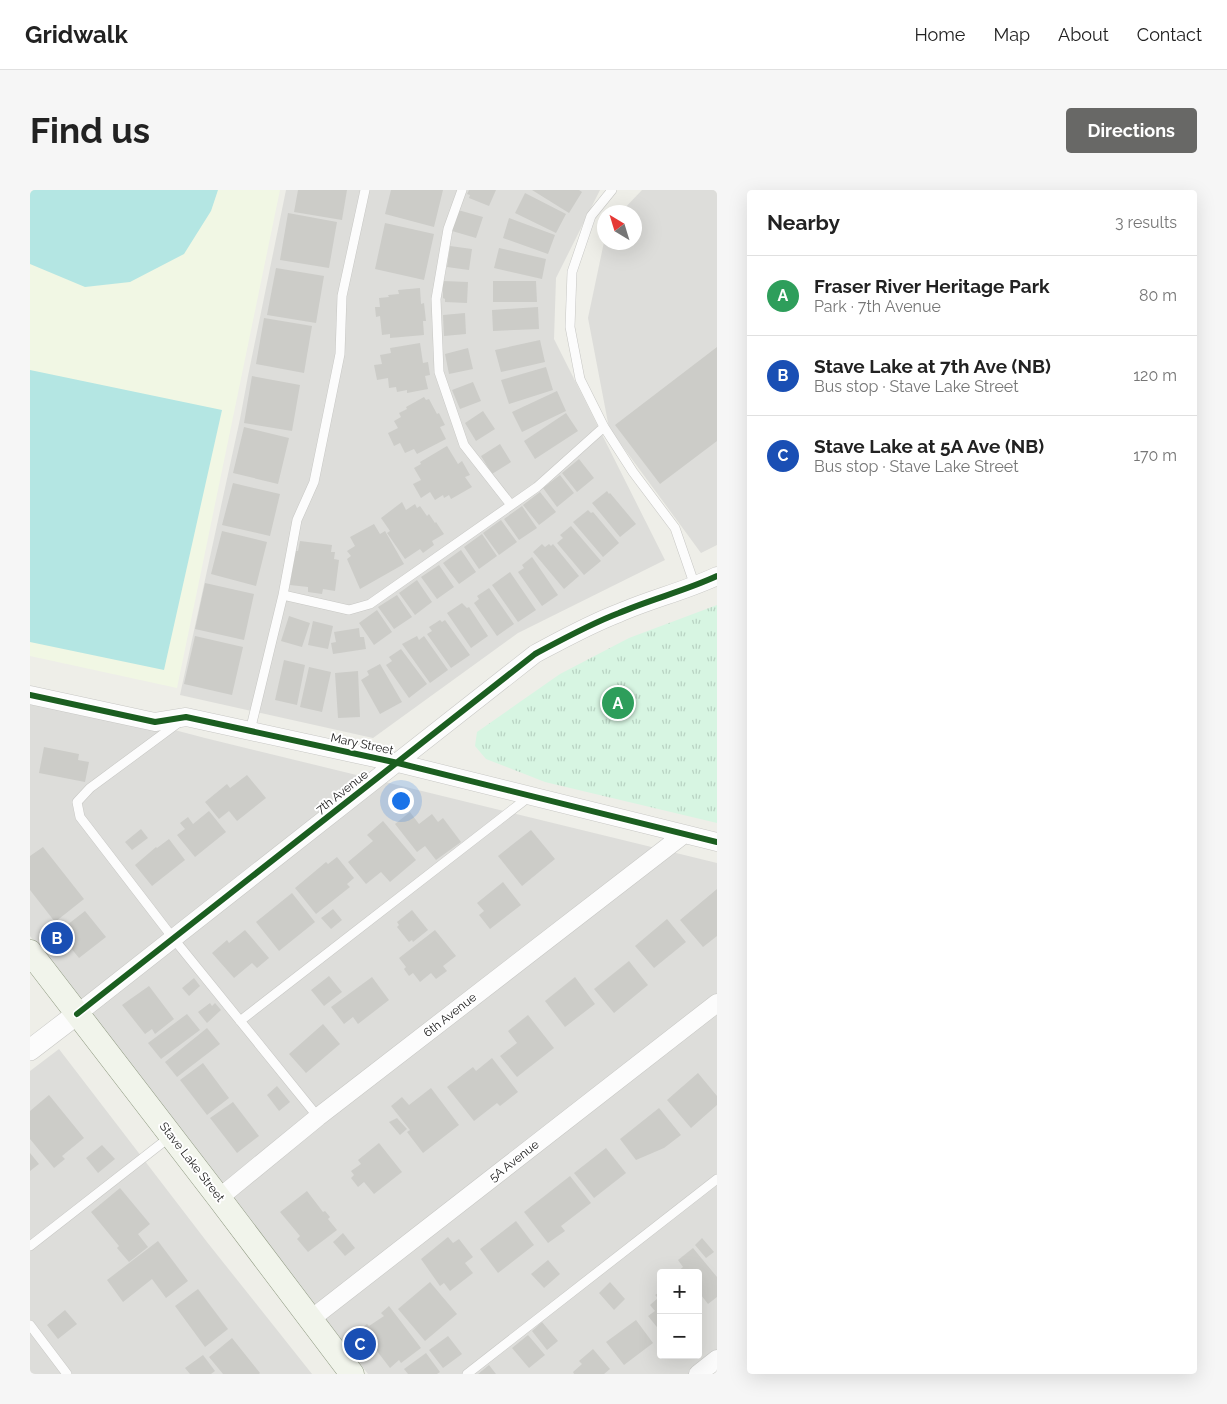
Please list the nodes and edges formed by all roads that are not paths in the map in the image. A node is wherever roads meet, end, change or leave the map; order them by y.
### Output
1 (365, 190) edge
2 (462, 190) edge
3 (612, 190) edge
4 (604, 427) junction
5 (511, 505) junction
6 (717, 576) edge
7 (695, 586) junction
8 (283, 595) junction
9 (30, 694) edge
10 (186, 717) junction
11 (250, 731) junction
12 (398, 763) junction
13 (530, 796) junction
14 (684, 835) junction
15 (717, 842) edge
16 (173, 938) junction
17 (30, 952) edge
18 (717, 1003) edge
19 (77, 1014) junction
20 (240, 1021) junction
21 (30, 1050) edge
22 (318, 1117) junction
23 (171, 1136) junction
24 (717, 1179) edge
25 (219, 1198) junction
26 (30, 1246) edge
27 (311, 1319) junction
28 (30, 1325) edge
29 (717, 1359) edge
30 (67, 1374) edge
31 (352, 1374) edge
32 (468, 1374) edge
33 (698, 1374) edge

1 - 8 lane
2 - 5 lane
3 - 4 lane
4 - 5 lane
4 - 7 lane
5 - 8 lane
6 - 7 street, 7th Avenue
7 - 12 street, 7th Avenue
8 - 11 lane
9 - 10 street, Mary Street
10 - 11 street, Mary Street
10 - 16 lane
11 - 12 street, Mary Street
12 - 13 street, Mary Street
12 - 16 street, 7th Avenue
13 - 14 street, Mary Street
13 - 20 lane
14 - 15 street, Mary Street
14 - 22 street, 6th Avenue
16 - 19 street, 7th Avenue
16 - 20 lane
17 - 19 main road, Stave Lake Street
18 - 27 street, 5A Avenue
19 - 21 street, 7th Avenue
19 - 23 main road, Stave Lake Street
20 - 22 lane
22 - 25 street, 6th Avenue
23 - 25 main road, Stave Lake Street
23 - 26 lane
24 - 32 lane
25 - 27 main road, Stave Lake Street
27 - 31 main road, Stave Lake Street
28 - 30 lane
29 - 33 street

